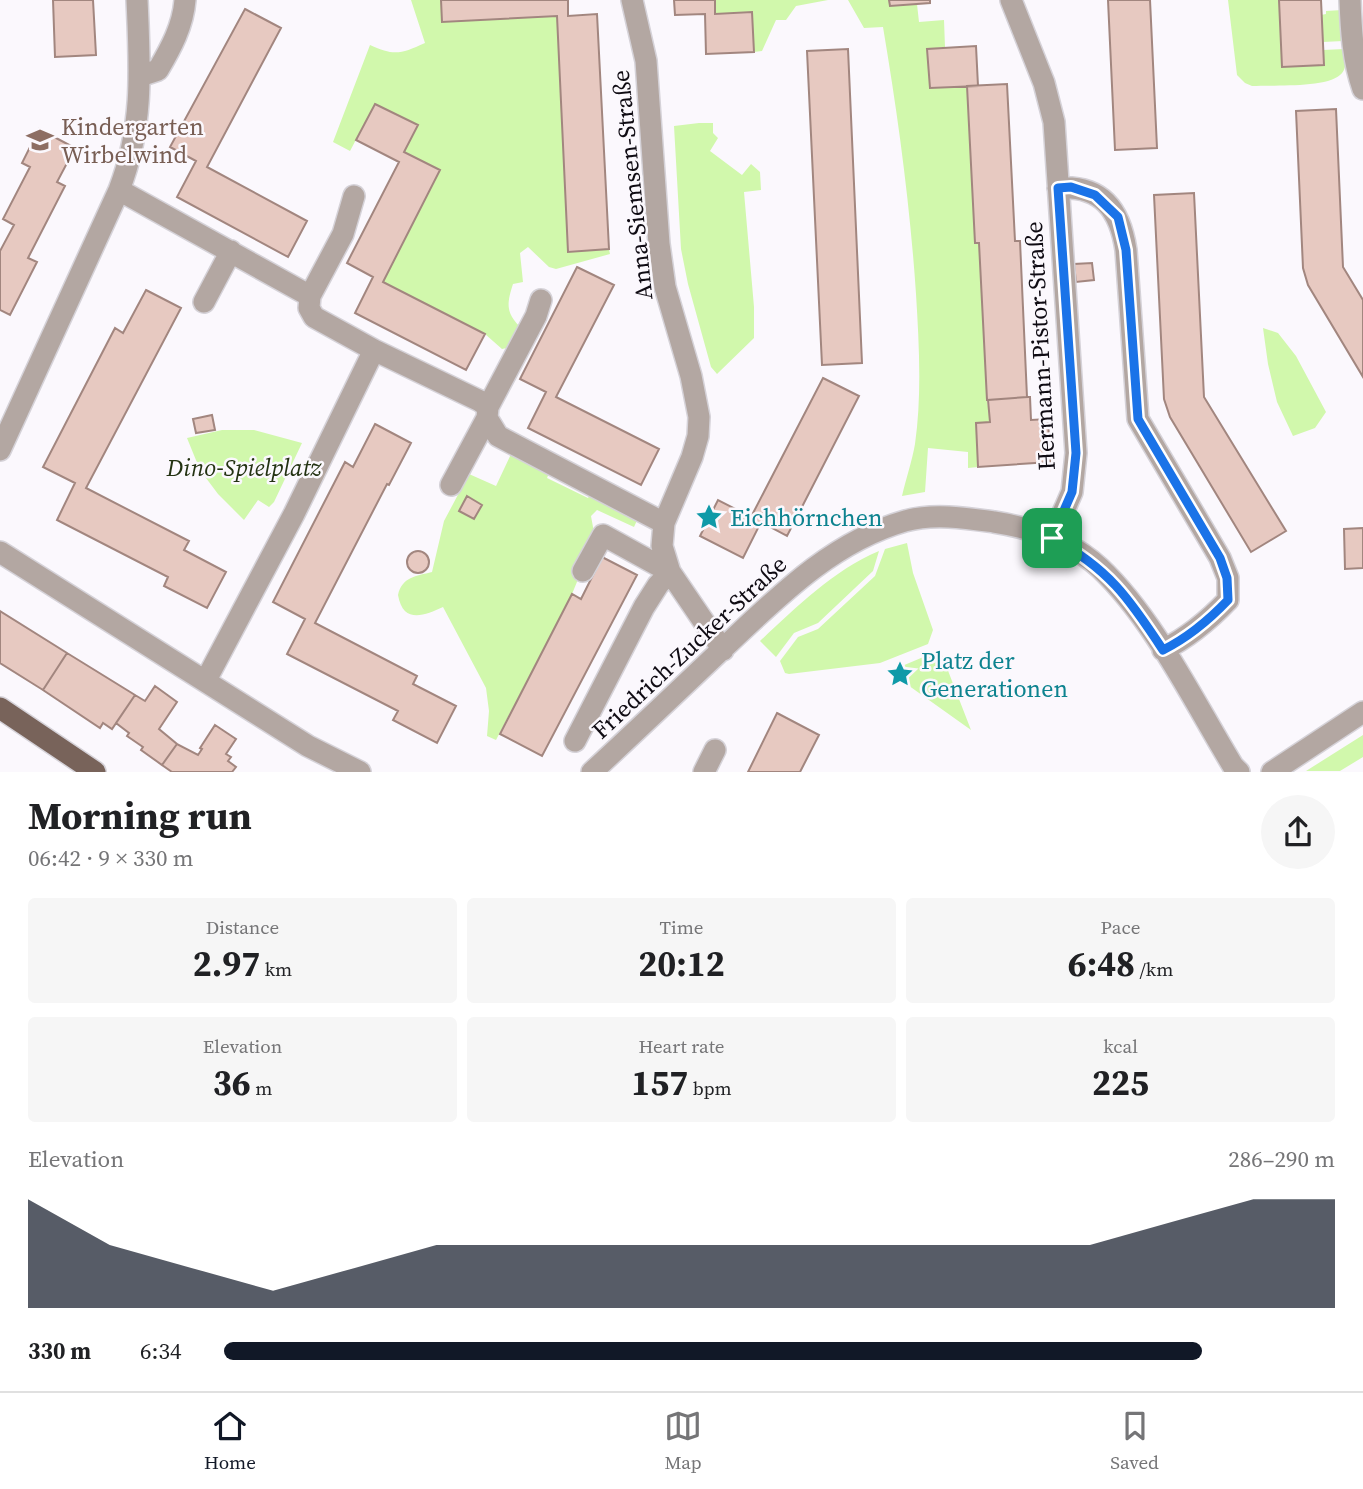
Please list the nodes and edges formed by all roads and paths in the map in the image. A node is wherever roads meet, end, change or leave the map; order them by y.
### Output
1 (136, 0) edge
2 (185, 0) edge
3 (632, 0) edge
4 (1011, 0) edge
5 (1350, 0) edge
6 (140, 76) junction
7 (1363, 89) edge
8 (1065, 188) junction
9 (119, 190) junction
10 (354, 196) dead end
11 (231, 251) junction
12 (310, 296) junction
13 (541, 300) dead end
14 (204, 302) dead end
15 (374, 350) junction
16 (488, 412) junction
17 (0, 450) edge
18 (451, 485) dead end
19 (664, 523) junction
20 (1052, 538) junction
21 (0, 552) edge
22 (583, 571) dead end
23 (670, 572) junction
24 (723, 650) junction
25 (1163, 650) junction
26 (206, 680) junction
27 (0, 708) edge
28 (1363, 712) edge
29 (575, 741) dead end
30 (715, 750) dead end
31 (95, 772) edge
32 (360, 772) edge
33 (592, 772) edge
34 (704, 772) edge
35 (1239, 772) edge
36 (1272, 772) edge

1 - 6 street
2 - 6 street
3 - 19 street, Anna-Siemsen-Straße
4 - 8 street, Hermann-Pistor-Straße
5 - 7 street
6 - 9 street
8 - 20 street, Hermann-Pistor-Straße
8 - 25 street
9 - 11 street
9 - 17 street
10 - 12 street
11 - 12 street
11 - 14 street
12 - 15 street
13 - 16 street
15 - 16 street
15 - 26 street
16 - 18 street
16 - 19 street
19 - 23 street, Anna-Siemsen-Straße
20 - 24 street, Friedrich-Zucker-Straße
20 - 25 street, Friedrich-Zucker-Straße
21 - 26 street
22 - 23 street
23 - 24 street, Anna-Siemsen-Straße
23 - 29 street
24 - 33 street, Friedrich-Zucker-Straße
25 - 35 street, Friedrich-Zucker-Straße
26 - 32 street
27 - 31 main road
28 - 36 street
30 - 34 street

